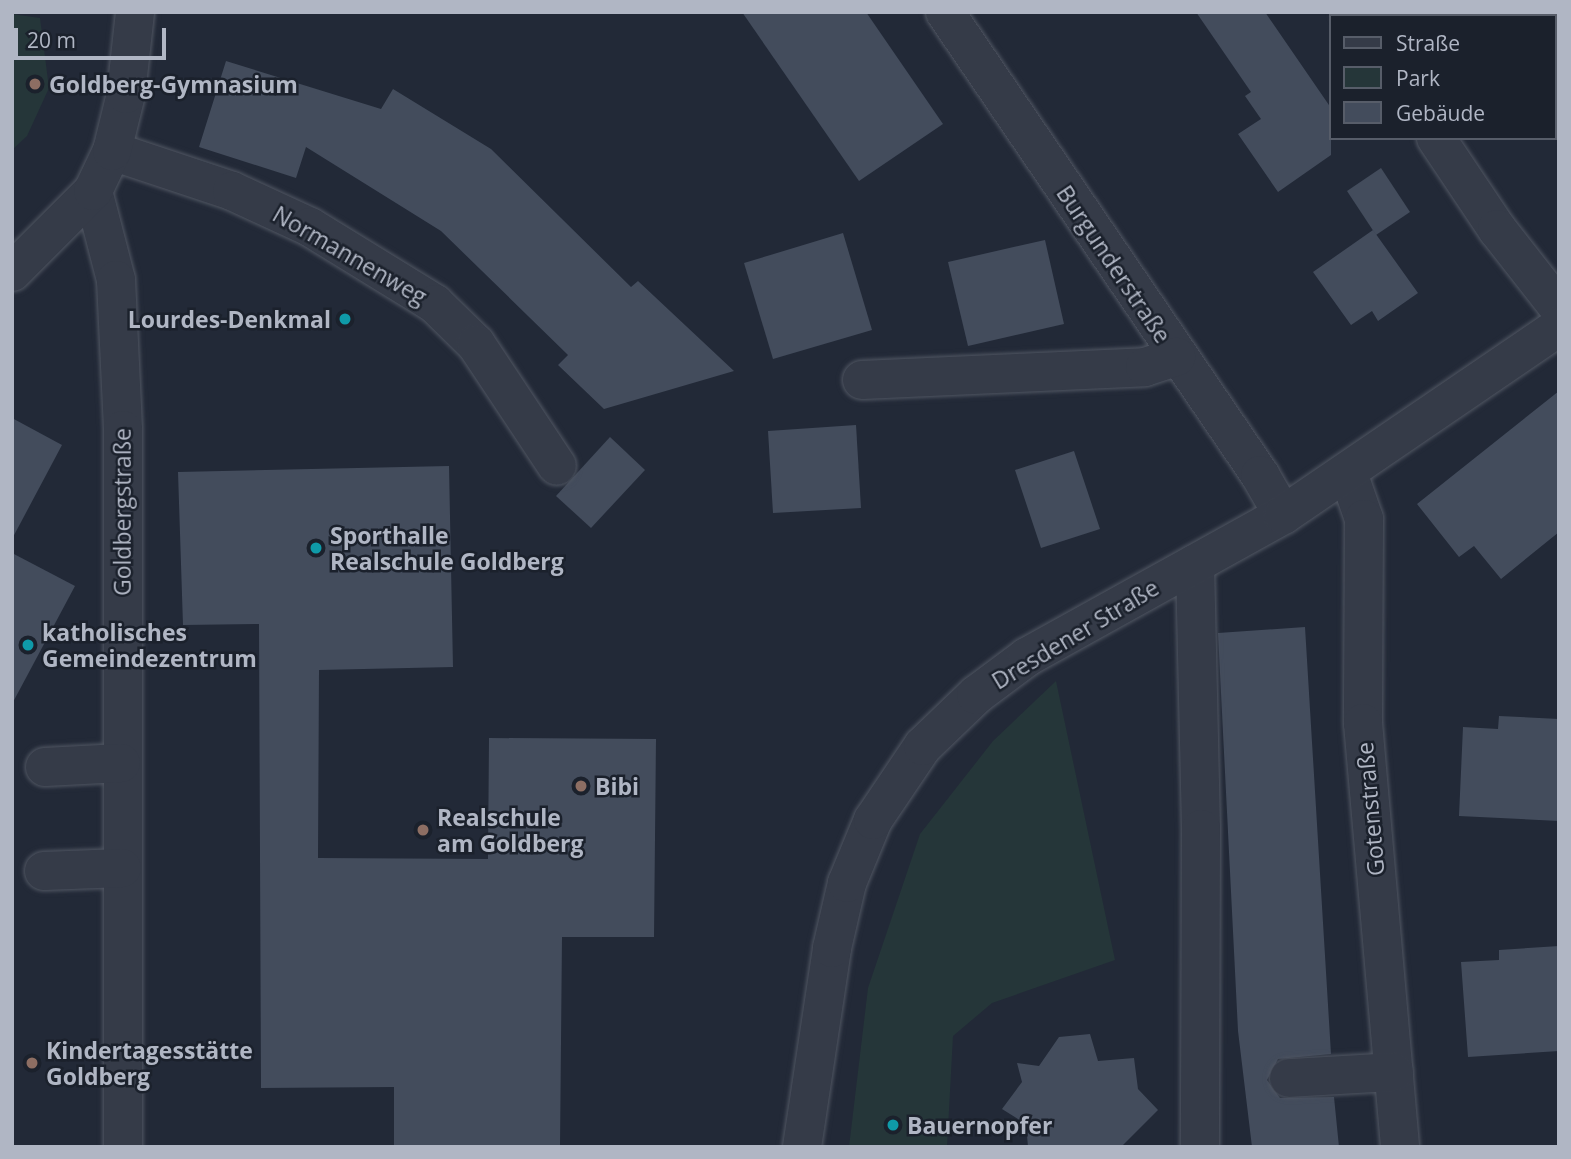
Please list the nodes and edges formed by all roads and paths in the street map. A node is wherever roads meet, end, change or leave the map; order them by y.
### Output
1 (135, 12) edge
2 (945, 12) edge
3 (1437, 140) edge
4 (113, 151) junction
5 (93, 191) junction
6 (12, 272) edge
7 (1559, 308) edge
8 (1559, 327) edge
9 (1176, 357) junction
10 (862, 380) dead end
11 (557, 466) dead end
12 (1348, 473) junction
13 (1283, 515) junction
14 (1195, 564) junction
15 (121, 763) junction
16 (45, 767) dead end
17 (122, 868) junction
18 (44, 872) dead end
19 (1394, 1072) junction
20 (1289, 1078) dead end
21 (123, 1147) edge
22 (802, 1147) edge
23 (1200, 1147) edge
24 (1400, 1147) edge

1 - 4 street
2 - 9 street, Burgunderstraße
3 - 7 street
4 - 5 street
4 - 11 street, Normannenweg
5 - 6 street
5 - 15 street, Goldbergstraße
8 - 12 street, Dresdener Straße
9 - 10 street
9 - 13 street, Burgunderstraße
12 - 13 street, Dresdener Straße
12 - 19 street, Gotenstraße
13 - 14 street, Dresdener Straße
14 - 22 street, Dresdener Straße
14 - 23 street
15 - 16 street
15 - 17 street, Goldbergstraße
17 - 18 street
17 - 21 street, Goldbergstraße
19 - 20 street
19 - 24 street, Gotenstraße

